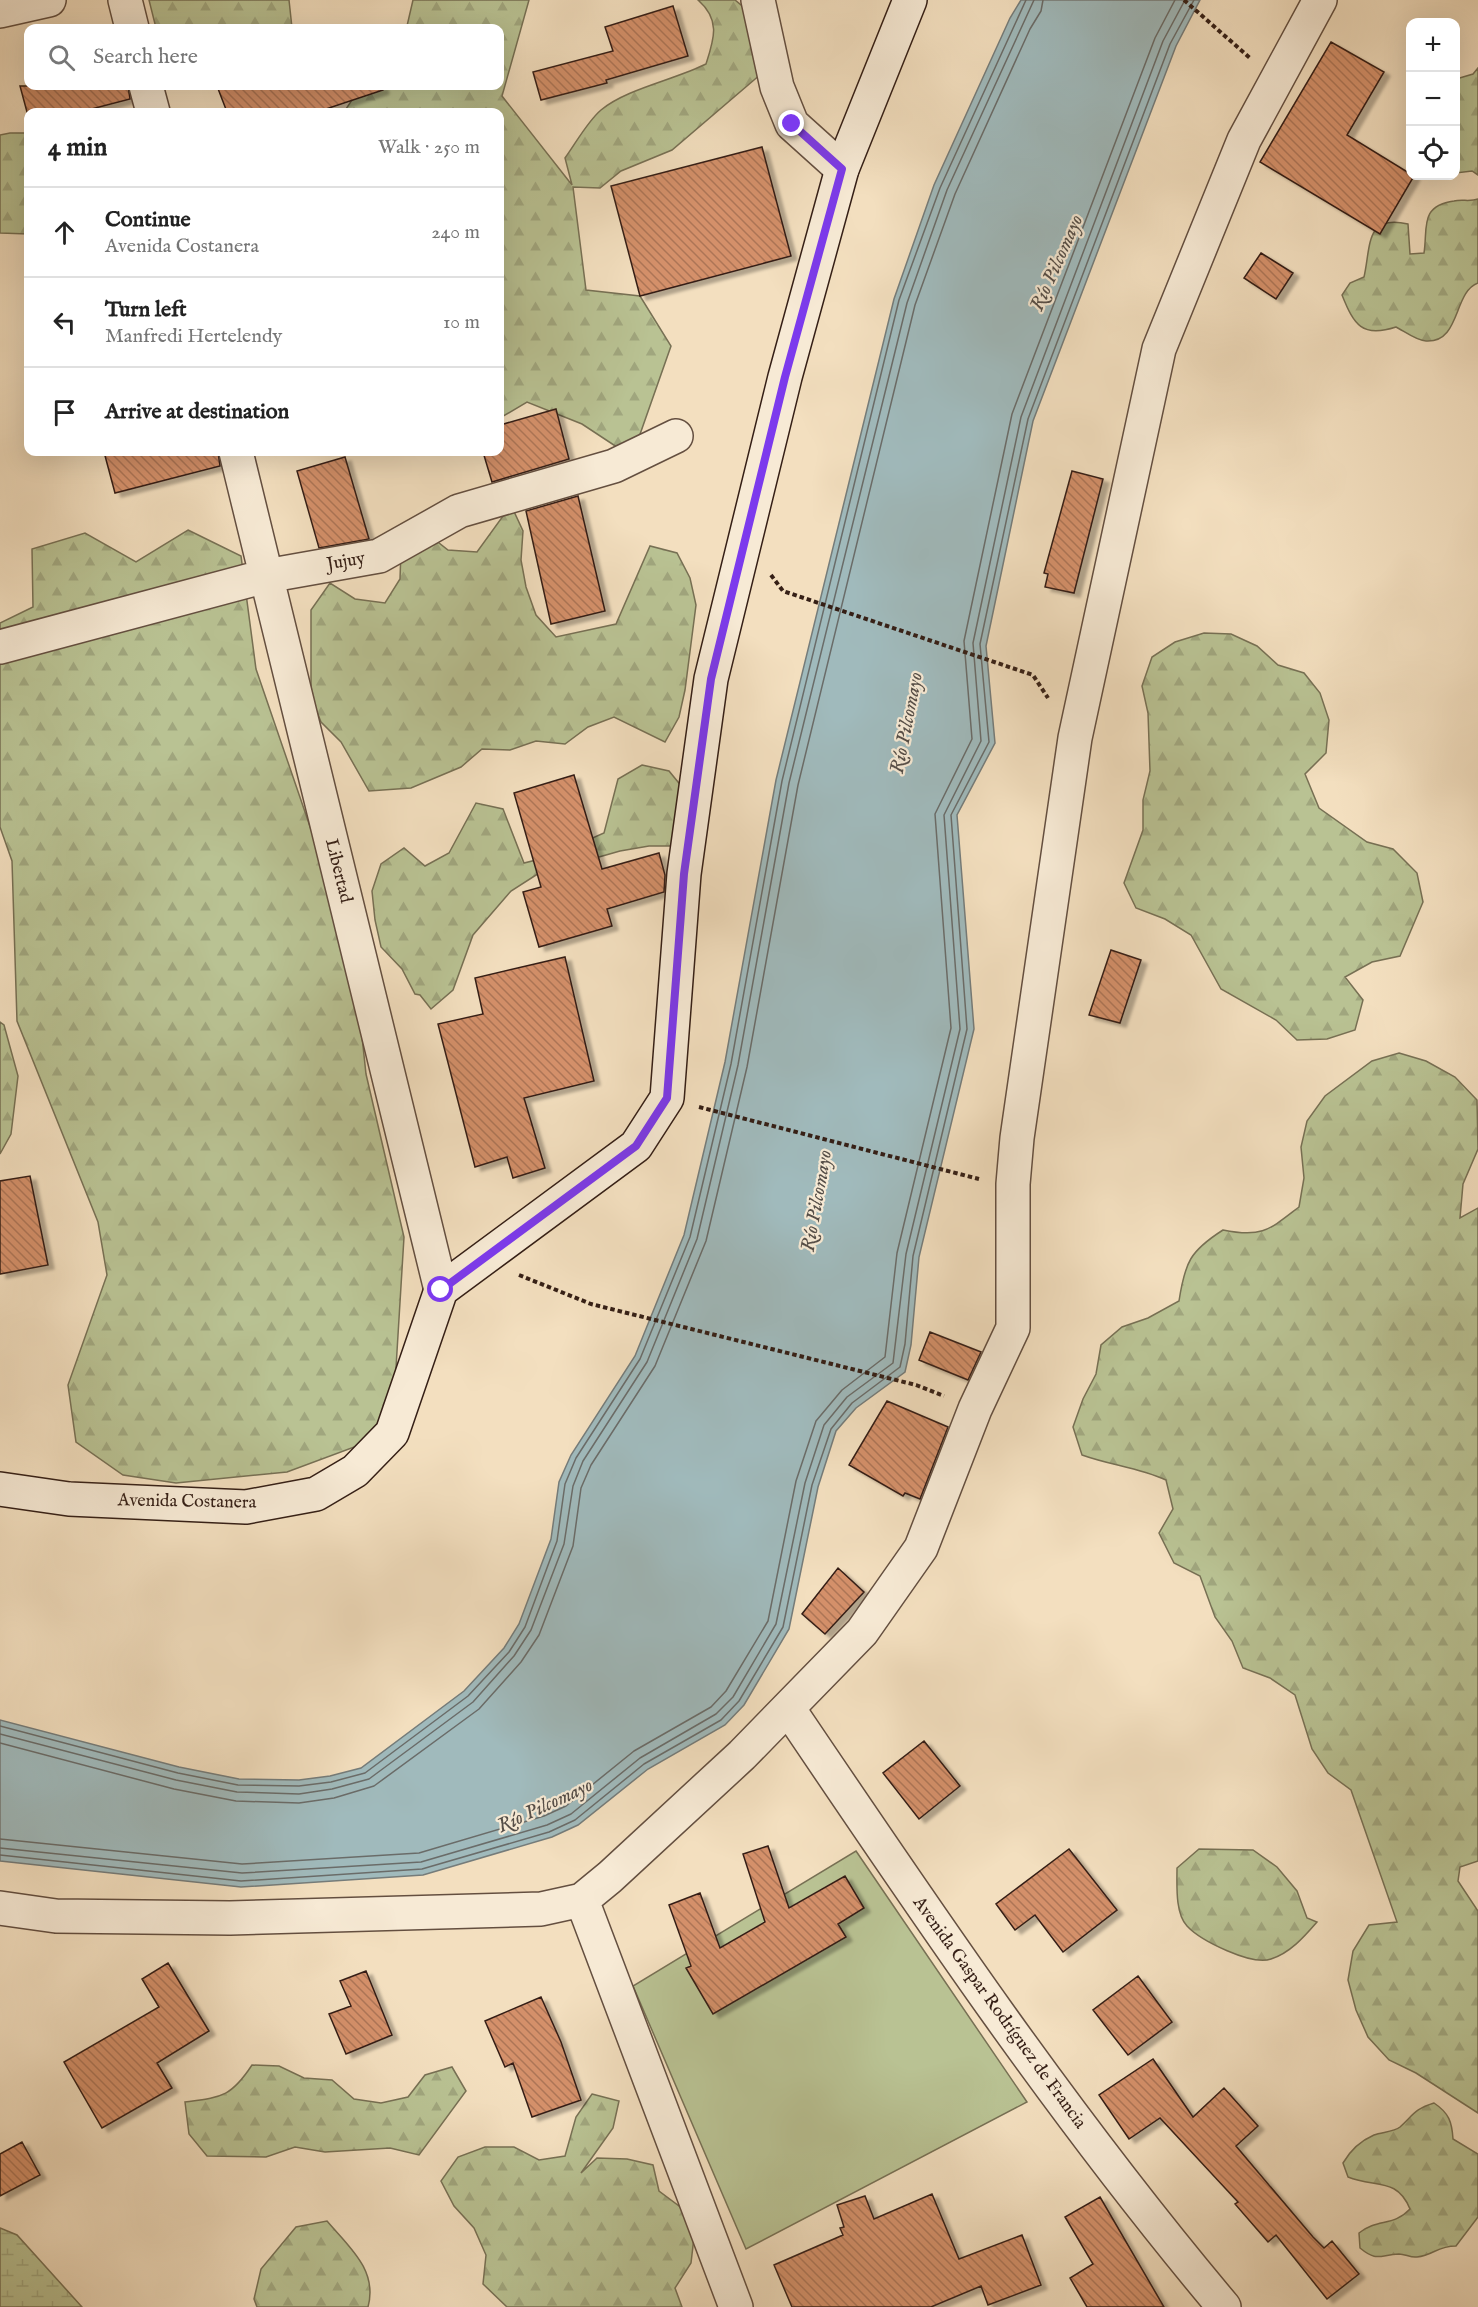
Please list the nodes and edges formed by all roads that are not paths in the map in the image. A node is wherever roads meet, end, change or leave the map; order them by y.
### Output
1 (48, 0) edge
2 (125, 0) edge
3 (758, 0) edge
4 (910, 0) edge
5 (1320, 0) edge
6 (0, 11) edge
7 (131, 24) edge
8 (147, 90) edge
9 (152, 108) edge
10 (842, 169) junction
11 (676, 436) dead end
12 (237, 456) edge
13 (266, 576) junction
14 (0, 647) edge
15 (441, 1290) junction
16 (0, 1489) edge
17 (788, 1708) junction
18 (582, 1900) junction
19 (0, 1908) edge
20 (736, 2307) edge
21 (1224, 2307) edge

1 - 6 street
2 - 7 street
3 - 10 street
4 - 10 street
5 - 17 street
8 - 9 street
10 - 15 street
11 - 13 street, Jujuy
12 - 13 street, Libertad
13 - 14 street, Jujuy
13 - 15 street, Libertad
15 - 16 street, Avenida Costanera
17 - 18 street
17 - 21 street, Avenida Gaspar Rodríguez de Francia
18 - 19 street
18 - 20 street

